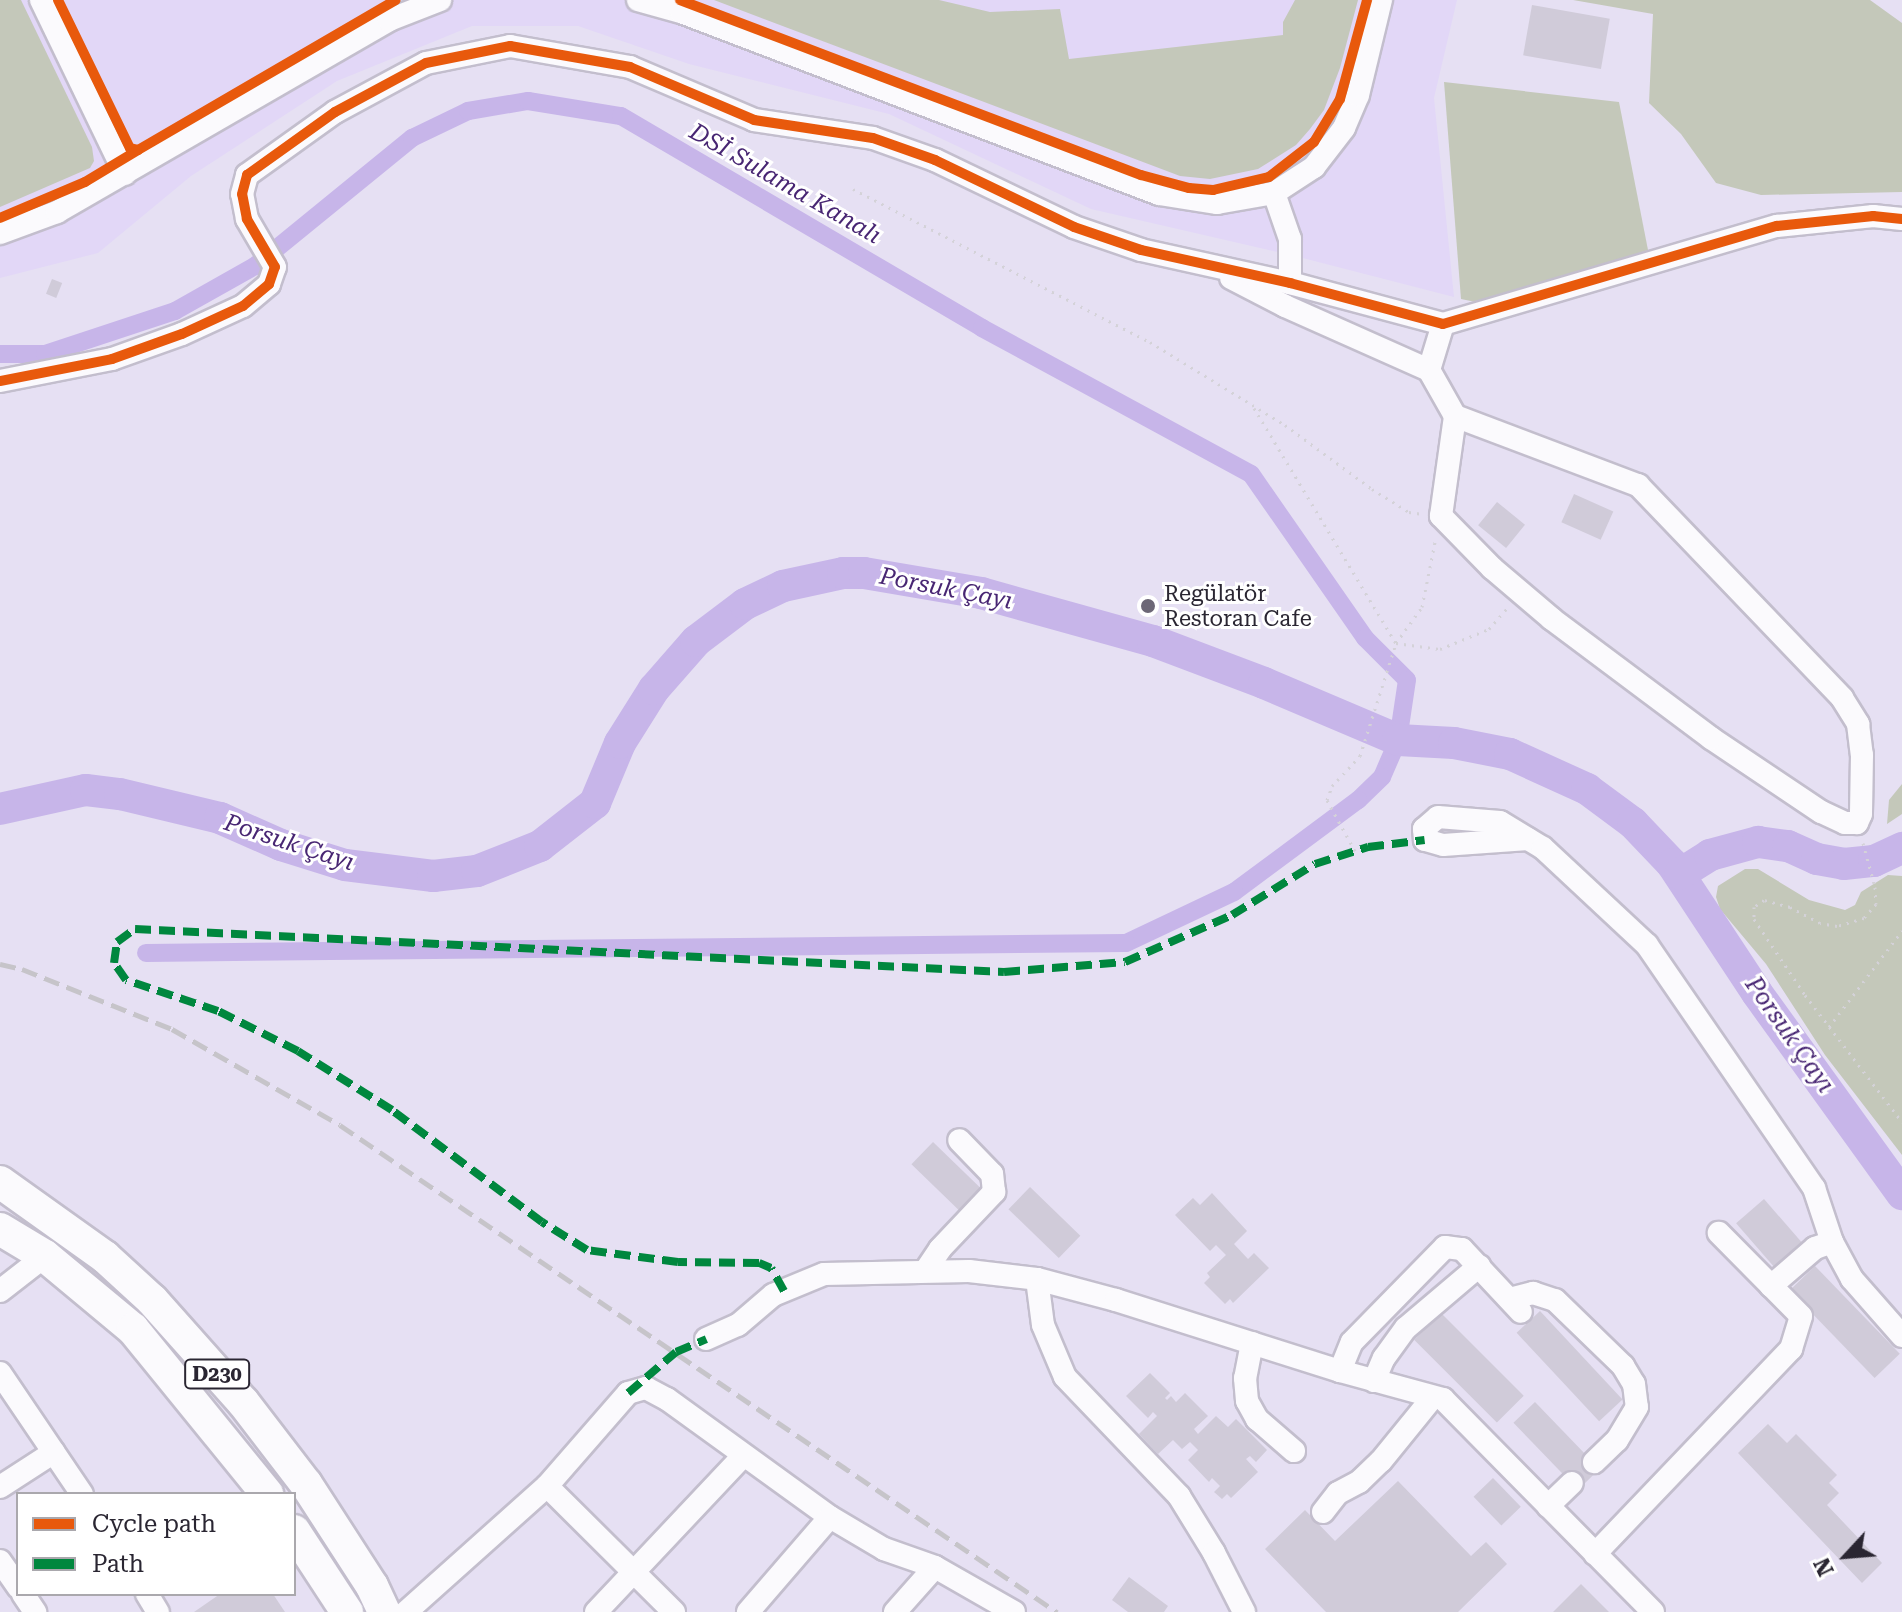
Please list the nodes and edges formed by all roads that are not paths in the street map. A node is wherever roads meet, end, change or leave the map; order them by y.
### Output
1 (41, 0) edge
2 (440, 0) edge
3 (638, 0) edge
4 (1381, 0) edge
5 (125, 174) junction
6 (1274, 193) junction
7 (1902, 219) edge
8 (0, 233) edge
9 (1209, 266) junction
10 (1290, 283) junction
11 (1443, 324) junction
12 (1429, 370) junction
13 (0, 381) edge
14 (1455, 416) junction
15 (1528, 839) dead end
16 (959, 1140) dead end
17 (0, 1182) edge
18 (0, 1229) edge
19 (1719, 1233) dead end
20 (1832, 1242) junction
21 (45, 1256) junction
22 (1479, 1266) junction
23 (926, 1270) junction
24 (1037, 1279) junction
25 (1771, 1286) junction
26 (0, 1291) edge
27 (1902, 1336) edge
28 (706, 1339) dead end
29 (1252, 1343) junction
30 (1340, 1371) junction
31 (0, 1373) edge
32 (1374, 1381) junction
33 (1433, 1397) junction
34 (1294, 1451) dead end
35 (54, 1452) junction
36 (743, 1456) junction
37 (1594, 1462) dead end
38 (1572, 1483) dead end
39 (547, 1486) junction
40 (0, 1487) edge
41 (81, 1492) edge
42 (265, 1492) edge
43 (1548, 1506) junction
44 (1323, 1512) dead end
45 (830, 1517) junction
46 (296, 1534) edge
47 (1595, 1554) junction
48 (0, 1561) edge
49 (935, 1567) junction
50 (634, 1571) junction
51 (16, 1584) edge
52 (347, 1612) edge
53 (384, 1612) edge
54 (406, 1612) edge
55 (596, 1612) edge
56 (674, 1612) edge
57 (748, 1612) edge
58 (895, 1612) edge
59 (1014, 1612) edge
60 (1244, 1612) edge
61 (1653, 1612) edge

1 - 5 street
2 - 5 street
3 - 6 street
4 - 6 street
5 - 8 street
6 - 10 street
7 - 11 street
9 - 10 street
9 - 12 street
9 - 13 street
10 - 11 street
11 - 12 street
12 - 14 street
14 - 14 street
15 - 20 street
16 - 23 street
17 - 53 highway, D230
18 - 21 highway, D230
19 - 25 street
20 - 25 street
20 - 27 street
21 - 26 street
21 - 42 highway, D230
22 - 30 street
22 - 32 street
22 - 37 street
23 - 24 street
23 - 28 street
24 - 29 street
24 - 60 street
25 - 47 street
29 - 30 street
29 - 34 street
30 - 32 street
31 - 35 street
32 - 33 street
33 - 43 street
33 - 44 street
35 - 40 street
35 - 41 street
36 - 39 street
36 - 45 street
36 - 50 street
38 - 43 street
39 - 50 street
39 - 54 street
43 - 47 street
45 - 49 street
45 - 57 street
46 - 52 highway
47 - 61 street
48 - 51 street
49 - 58 street
49 - 59 street
50 - 55 street
50 - 56 street

